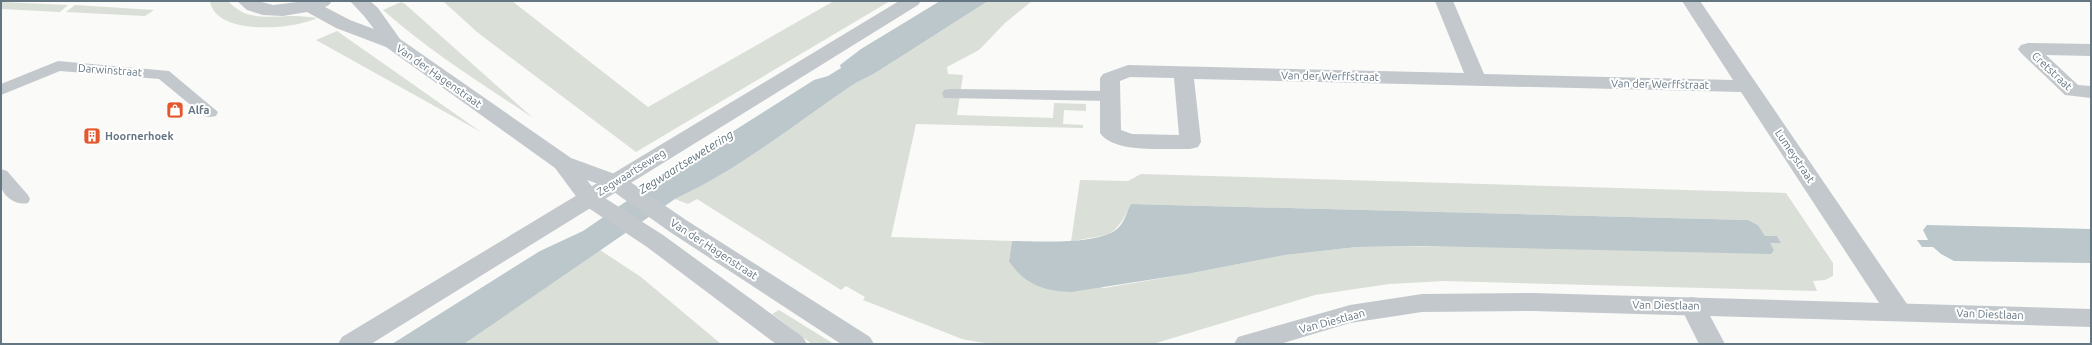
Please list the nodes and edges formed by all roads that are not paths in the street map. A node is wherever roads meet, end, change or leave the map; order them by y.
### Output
1 (246, 1) edge
2 (359, 1) edge
3 (912, 1) edge
4 (1444, 1) edge
5 (1691, 1) edge
6 (317, 3) edge
7 (393, 43) junction
8 (2091, 50) edge
9 (1184, 73) junction
10 (1476, 80) junction
11 (1749, 86) junction
12 (1, 90) edge
13 (2091, 92) edge
14 (950, 94) dead end
15 (1110, 96) junction
16 (210, 112) dead end
17 (563, 163) junction
18 (1, 175) edge
19 (620, 185) junction
20 (21, 199) dead end
21 (595, 202) junction
22 (1692, 306) junction
23 (1898, 311) junction
24 (2091, 318) edge
25 (352, 344) edge
26 (794, 344) edge
27 (861, 344) edge
28 (1247, 344) edge
29 (1712, 344) edge

1 - 6 street
2 - 7 street, Van der Hagenstraat
3 - 19 street, Zegwaartseweg
4 - 10 street
5 - 11 street, Lumeystraat
6 - 7 street, Van der Hagenstraat
7 - 17 street, Van der Hagenstraat
8 - 13 street, Cretstraat
9 - 10 street, Van der Werffstraat
9 - 15 street, Van der Werffstraat
9 - 15 street, Van der Werffstraat
10 - 11 street, Van der Werffstraat
11 - 23 street, Lumeystraat
12 - 16 lane, Darwinstraat
14 - 15 lane
17 - 19 street, Van der Hagenstraat
17 - 21 street, Van der Hagenstraat
18 - 20 lane
19 - 21 street, Zegwaartseweg
19 - 27 street, Van der Hagenstraat
21 - 25 street, Zegwaartseweg
21 - 26 street, Van der Hagenstraat
22 - 23 street, Van Diestlaan
22 - 28 street, Van Diestlaan
22 - 29 street
23 - 24 street, Van Diestlaan

